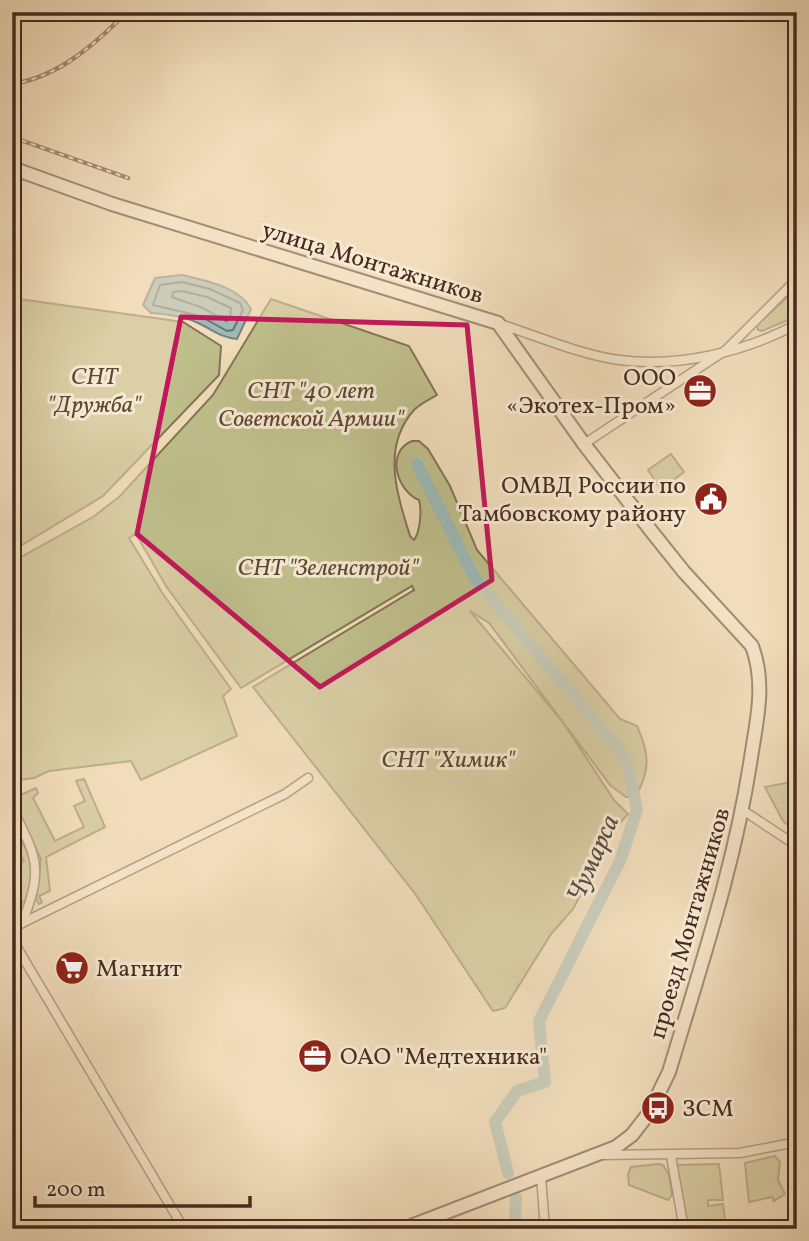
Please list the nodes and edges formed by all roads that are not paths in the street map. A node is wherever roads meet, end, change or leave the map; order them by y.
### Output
1 (12, 168) edge
2 (797, 279) edge
3 (498, 323) junction
4 (797, 324) edge
5 (726, 350) junction
6 (584, 444) junction
7 (308, 778) dead end
8 (12, 808) edge
9 (744, 811) junction
10 (797, 846) edge
11 (22, 923) junction
12 (12, 928) edge
13 (12, 939) edge
14 (797, 1142) edge
15 (601, 1156) junction
16 (671, 1156) junction
17 (541, 1176) junction
18 (184, 1229) edge
19 (403, 1229) edge
20 (545, 1229) edge
21 (684, 1229) edge

1 - 3 main road, улица Монтажников
2 - 5 street, улица Монтажников
3 - 5 street, улица Монтажников
3 - 6 main road, проезд Монтажников
4 - 5 street, улица Монтажников
5 - 6 street
6 - 9 main road, проезд Монтажников
7 - 11 street
8 - 11 street
9 - 10 street
9 - 15 main road, проезд Монтажников
11 - 12 street
13 - 18 street
14 - 16 street
15 - 16 street
15 - 17 main road, проезд Монтажников
16 - 21 street
17 - 19 main road, проезд Монтажников
17 - 20 street

